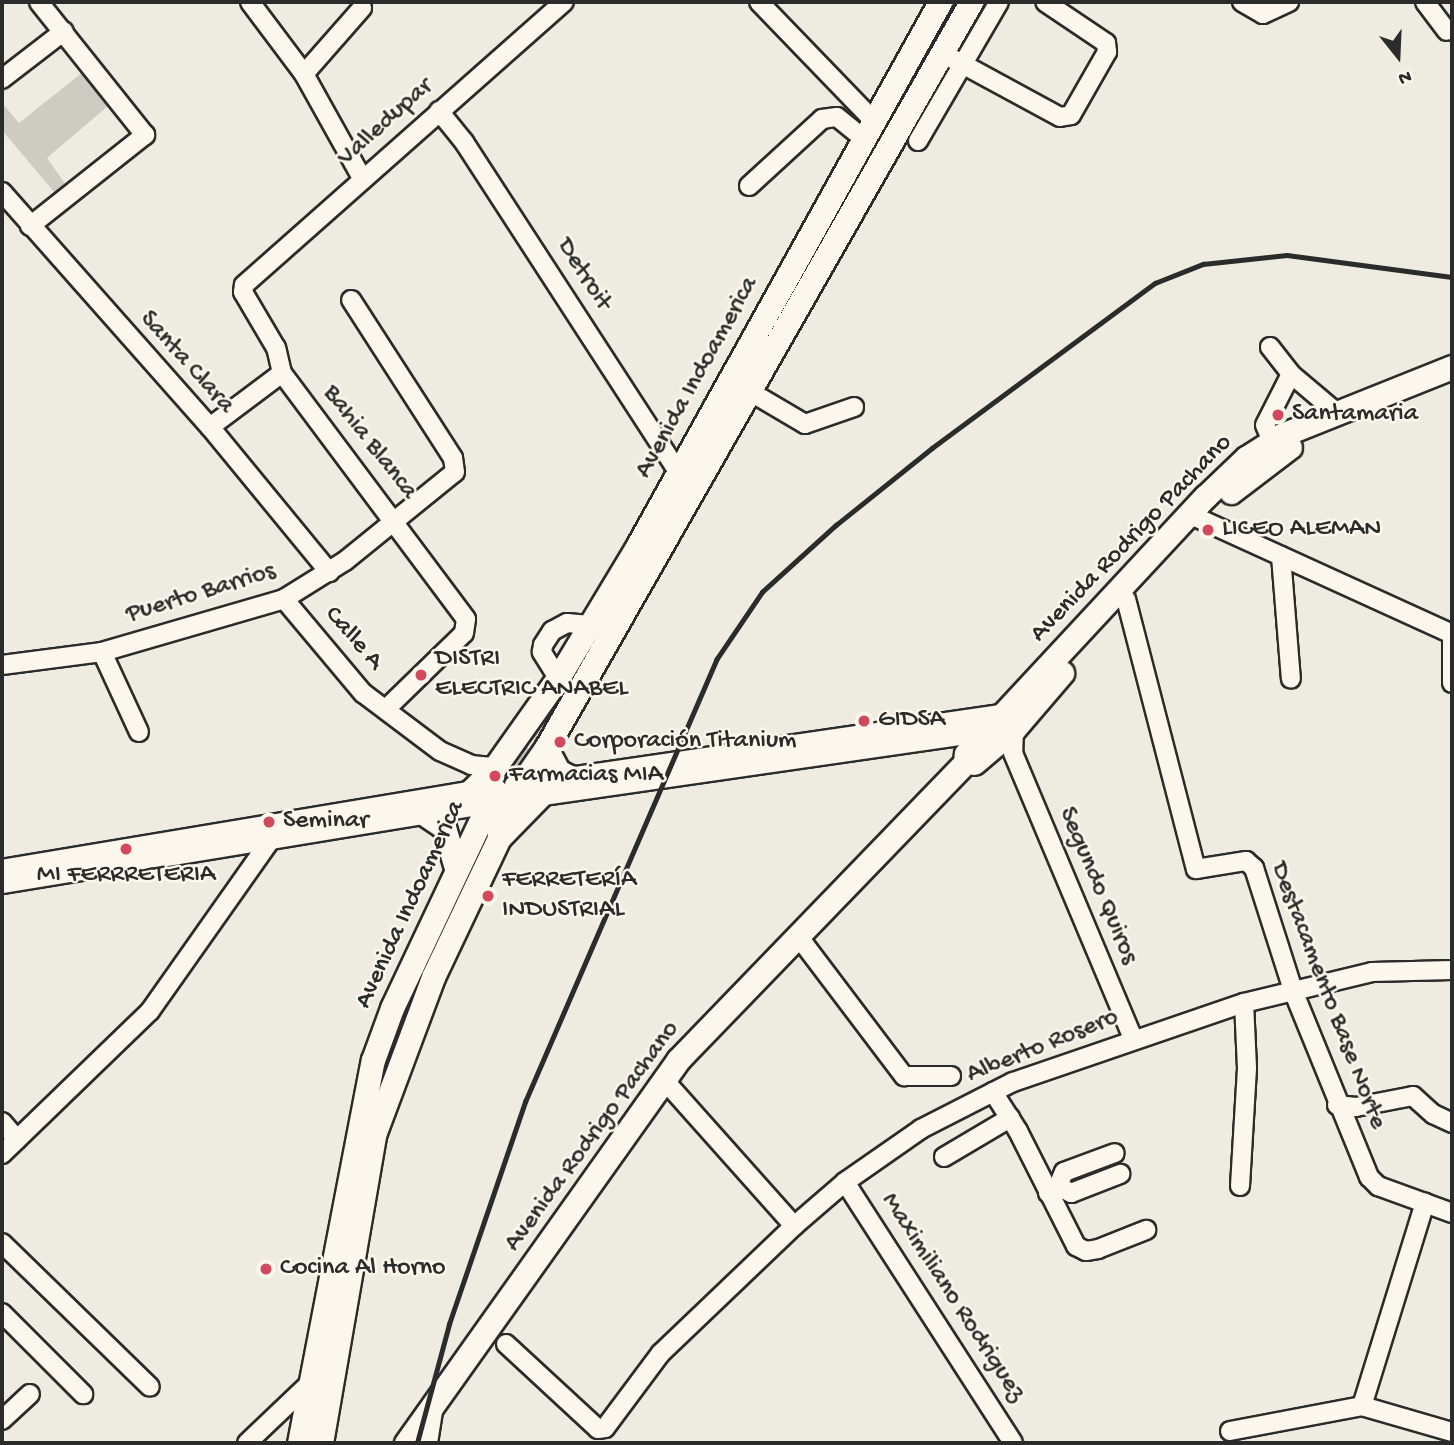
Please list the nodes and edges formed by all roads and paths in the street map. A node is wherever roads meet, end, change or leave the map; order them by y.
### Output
1 (39, 2) edge
2 (250, 2) edge
3 (564, 2) edge
4 (759, 2) edge
5 (940, 2) edge
6 (971, 2) edge
7 (999, 2) edge
8 (1045, 2) edge
9 (1242, 2) edge
10 (1289, 2) edge
11 (1425, 2) edge
12 (362, 8) dead end
13 (1447, 31) dead end
14 (64, 32) junction
15 (942, 53) junction
16 (963, 64) junction
17 (304, 74) junction
18 (2, 79) edge
19 (439, 111) junction
20 (869, 130) junction
21 (918, 141) dead end
22 (363, 180) junction
23 (749, 186) dead end
24 (2, 192) edge
25 (30, 226) junction
26 (244, 285) joint
27 (351, 300) dead end
28 (1270, 347) dead end
29 (1452, 366) edge
30 (282, 373) junction
31 (1291, 374) junction
32 (1452, 382) edge
33 (750, 391) junction
34 (854, 407) dead end
35 (1336, 412) junction
36 (209, 427) junction
37 (1272, 442) junction
38 (678, 471) junction
39 (1197, 518) junction
40 (396, 521) junction
41 (1281, 556) junction
42 (329, 572) junction
43 (284, 598) junction
44 (1126, 599) junction
45 (1452, 634) edge
46 (102, 652) junction
47 (2, 665) edge
48 (1291, 679) dead end
49 (1452, 683) edge
50 (387, 708) junction
51 (526, 724) junction
52 (139, 732) dead end
53 (1004, 734) junction
54 (546, 748) junction
55 (572, 778) junction
56 (503, 790) junction
57 (423, 813) junction
58 (272, 838) junction
59 (499, 838) junction
60 (456, 868) junction
61 (2, 869) edge
62 (2, 884) edge
63 (798, 936) junction
64 (1452, 970) edge
65 (1293, 993) junction
66 (1244, 1003) junction
67 (1133, 1039) junction
68 (951, 1076) dead end
69 (665, 1081) junction
70 (993, 1092) junction
71 (1337, 1105) junction
72 (1010, 1118) junction
73 (2, 1122) edge
74 (1452, 1123) edge
75 (17, 1139) junction
76 (1115, 1153) dead end
77 (2, 1154) edge
78 (944, 1157) dead end
79 (1120, 1174) dead end
80 (845, 1182) junction
81 (1240, 1186) dead end
82 (1053, 1189) junction
83 (1425, 1203) junction
84 (1452, 1213) edge
85 (794, 1226) junction
86 (1146, 1230) dead end
87 (2, 1243) edge
88 (2, 1313) edge
89 (506, 1344) dead end
90 (310, 1383) junction
91 (150, 1387) dead end
92 (30, 1394) dead end
93 (83, 1394) dead end
94 (1362, 1406) junction
95 (434, 1407) junction
96 (2, 1420) edge
97 (1230, 1431) dead end
98 (1452, 1432) edge
99 (247, 1443) edge
100 (299, 1443) edge
101 (321, 1443) edge
102 (406, 1443) edge
103 (428, 1443) edge
104 (1013, 1443) edge

1 - 14 street
2 - 17 street
3 - 19 street, Valledupar
4 - 20 street
5 - 20 main road, Avenida Indoamerica
6 - 15 main road, Avenida Indoamerica
7 - 16 street
8 - 16 street
9 - 10 street
11 - 13 street
12 - 17 street
14 - 18 street
14 - 25 street
15 - 16 street
15 - 33 main road, Avenida Indoamerica
16 - 21 street
17 - 22 street
19 - 22 street, Valledupar
19 - 38 street, Detroit
20 - 23 street
20 - 38 main road, Avenida Indoamerica
22 - 26 street, Valledupar
24 - 25 street, Santa Clara
25 - 36 street, Santa Clara
26 - 30 street, Bahia Blanca
27 - 40 street, Puerto Barrios
28 - 31 street
29 - 35 main road, Avenida Rodrigo Pachano
30 - 36 street
30 - 40 street, Bahia Blanca
31 - 35 street
31 - 37 street
32 - 39 main road, Avenida Rodrigo Pachano
33 - 34 street
33 - 54 main road, Avenida Indoamerica
35 - 37 main road, Avenida Rodrigo Pachano
36 - 42 street, Santa Clara
37 - 39 main road, Avenida Rodrigo Pachano
38 - 51 main road, Avenida Indoamerica
39 - 41 street
39 - 44 main road, Avenida Rodrigo Pachano
39 - 53 main road, Avenida Rodrigo Pachano
40 - 42 street, Puerto Barrios
40 - 50 street, Bahia Blanca
41 - 45 street
41 - 48 street
42 - 43 street, Puerto Barrios
43 - 46 street, Puerto Barrios
43 - 50 street, Calle A
44 - 53 main road, Avenida Rodrigo Pachano
44 - 65 street, Destacamento Base Norte
45 - 49 street
46 - 47 street, Puerto Barrios
46 - 52 street
50 - 56 street, Calle A
51 - 56 main road
51 - 56 main road, Avenida Indoamerica
53 - 55 street
53 - 56 street
53 - 63 main road, Avenida Rodrigo Pachano
53 - 67 street, Segundo Quiros
54 - 55 main road
54 - 56 main road, Avenida Indoamerica
55 - 56 street
56 - 57 street
56 - 59 main road
56 - 59 main road, Avenida Indoamerica
56 - 60 main road, Avenida Indoamerica
56 - 61 street
57 - 58 street
57 - 60 main road
58 - 62 street
58 - 75 street
59 - 101 main road, Avenida Indoamerica
60 - 90 main road, Avenida Indoamerica
63 - 68 street
63 - 69 main road, Avenida Rodrigo Pachano
64 - 65 street, Alberto Rosero
65 - 66 street, Alberto Rosero
65 - 71 street, Destacamento Base Norte
66 - 67 street, Alberto Rosero
66 - 81 street
67 - 70 street, Alberto Rosero
69 - 85 street
69 - 95 main road, Avenida Rodrigo Pachano
70 - 72 street
70 - 80 street, Alberto Rosero
71 - 74 street
71 - 83 street, Destacamento Base Norte
72 - 78 street
72 - 82 street
73 - 75 street
75 - 77 street
76 - 82 street
79 - 82 street
80 - 85 street, Alberto Rosero
80 - 104 street, Maximiliano Rodriguez
82 - 86 street
83 - 84 street, Destacamento Base Norte
83 - 94 street
85 - 89 street, Alberto Rosero
87 - 91 street
88 - 93 street
90 - 99 street
90 - 100 main road, Avenida Indoamerica
92 - 96 street
94 - 97 street
94 - 98 street
95 - 102 main road, Avenida Rodrigo Pachano
95 - 103 street

